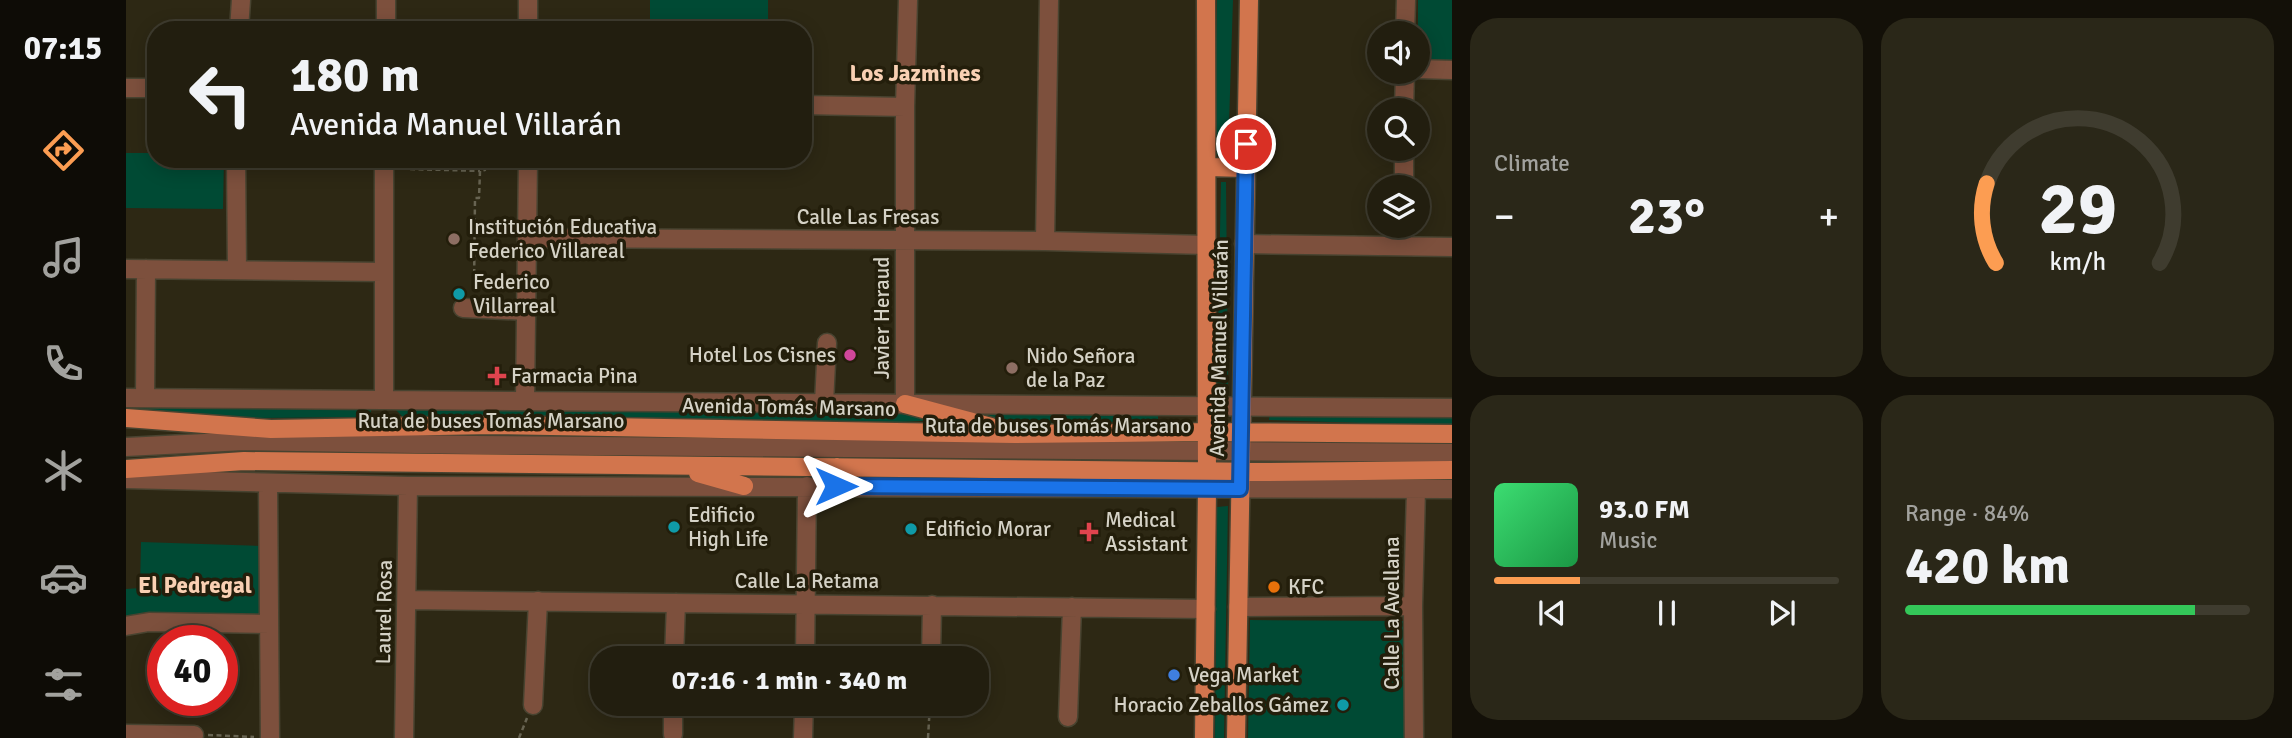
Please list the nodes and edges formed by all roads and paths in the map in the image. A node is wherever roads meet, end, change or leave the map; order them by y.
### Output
1 (241, 0) edge
2 (386, 0) edge
3 (528, 0) edge
4 (908, 0) edge
5 (1049, 0) edge
6 (1206, 0) edge
7 (1250, 0) edge
8 (1406, 0) edge
9 (240, 21) edge
10 (386, 21) edge
11 (528, 21) edge
12 (1405, 21) edge
13 (1430, 69) edge
14 (1452, 70) edge
15 (126, 88) edge
16 (147, 88) edge
17 (812, 105) edge
18 (905, 107) junction
19 (1207, 167) junction
20 (236, 168) edge
21 (384, 168) edge
22 (485, 168) edge
23 (528, 168) edge
24 (1245, 168) junction
25 (411, 169) dead end
26 (480, 171) junction
27 (1403, 238) edge
28 (528, 239) junction
29 (904, 239) junction
30 (1045, 241) junction
31 (1244, 244) junction
32 (1207, 245) junction
33 (1403, 246) junction
34 (1452, 247) edge
35 (126, 269) edge
36 (146, 269) junction
37 (237, 270) junction
38 (383, 272) junction
39 (468, 308) joint
40 (527, 310) junction
41 (827, 343) dead end
42 (126, 398) edge
43 (145, 398) junction
44 (384, 398) junction
45 (525, 400) junction
46 (905, 400) junction
47 (824, 403) junction
48 (1206, 408) junction
49 (1240, 408) junction
50 (1452, 408) edge
51 (126, 418) edge
52 (1240, 432) junction
53 (1014, 434) junction
54 (1452, 434) edge
55 (126, 437) edge
56 (244, 441) junction
57 (1207, 441) junction
58 (126, 447) edge
59 (1240, 451) junction
60 (1452, 453) edge
61 (674, 466) junction
62 (836, 467) junction
63 (126, 469) edge
64 (1452, 470) edge
65 (126, 479) edge
66 (1207, 480) junction
67 (1240, 480) junction
68 (268, 484) junction
69 (408, 486) junction
70 (744, 486) junction
71 (807, 486) junction
72 (836, 486) junction
73 (1416, 489) junction
74 (1452, 489) edge
75 (407, 600) junction
76 (538, 601) junction
77 (676, 603) junction
78 (807, 604) junction
79 (932, 605) junction
80 (1413, 606) junction
81 (1072, 607) junction
82 (1238, 607) junction
83 (1206, 609) junction
84 (269, 624) junction
85 (126, 626) edge
86 (674, 646) edge
87 (806, 646) edge
88 (931, 646) edge
89 (533, 705) joint
90 (673, 716) edge
91 (804, 716) edge
92 (929, 716) edge
93 (1068, 717) dead end
94 (126, 734) edge
95 (673, 734) dead end
96 (194, 735) joint
97 (263, 737) edge
98 (404, 738) edge
99 (519, 738) edge
100 (803, 738) edge
101 (928, 738) edge
102 (1204, 738) edge
103 (1236, 738) edge
104 (1414, 738) edge

1 - 9 street
2 - 10 street
3 - 11 street
4 - 18 street, Javier Heraud
5 - 30 street
6 - 19 main road, Avenida Manuel Villarán
7 - 24 main road, Avenida Manuel Villarán
8 - 12 street
13 - 14 street
15 - 16 street
17 - 18 street
18 - 29 street, Javier Heraud
19 - 24 main road
19 - 32 main road, Avenida Manuel Villarán
20 - 37 street
21 - 38 street
22 - 26 path
23 - 28 street
24 - 31 main road, Avenida Manuel Villarán
25 - 26 path
26 - 39 path
27 - 33 street
28 - 29 street, Calle Las Fresas
28 - 40 street
29 - 30 street, Calle Las Fresas
29 - 46 street, Javier Heraud
30 - 32 street, Calle Las Fresas
31 - 33 street
31 - 49 main road, Avenida Manuel Villarán
32 - 48 main road, Avenida Manuel Villarán
33 - 34 street
35 - 36 street
36 - 37 street
36 - 43 street
37 - 38 street
38 - 44 street
39 - 40 street
40 - 45 street
41 - 47 street
42 - 43 street, Avenida Tomás Marsano
43 - 44 street, Avenida Tomás Marsano
44 - 45 street, Avenida Tomás Marsano
45 - 47 street, Avenida Tomás Marsano
46 - 47 street, Avenida Tomás Marsano
46 - 48 street, Avenida Tomás Marsano
46 - 53 main road
48 - 49 street, Avenida Tomás Marsano
48 - 57 main road, Avenida Manuel Villarán
49 - 50 street, Avenida Tomás Marsano
49 - 52 main road, Avenida Manuel Villarán
51 - 53 main road, Avenida Tomás Marsano
52 - 54 main road, Avenida Tomás Marsano
52 - 57 main road, Avenida Tomás Marsano
52 - 59 main road, Avenida Manuel Villarán
53 - 57 main road, Avenida Tomás Marsano
55 - 56 street, Ruta de buses Tomás Marsano
56 - 57 street, Ruta de buses Tomás Marsano
56 - 58 street, Ruta de buses Tomás Marsano
57 - 59 street, Ruta de buses Tomás Marsano
57 - 66 main road, Avenida Manuel Villarán
59 - 60 street, Ruta de buses Tomás Marsano
59 - 67 main road, Avenida Manuel Villarán
61 - 62 main road
61 - 63 main road
61 - 70 main road
62 - 66 main road
62 - 72 main road
64 - 67 main road
65 - 68 street
66 - 67 main road
66 - 72 street
66 - 83 main road, Avenida Manuel Villarán
67 - 73 street
67 - 82 main road, Avenida Manuel Villarán
68 - 69 street
68 - 84 street
69 - 70 street
69 - 75 street, Laurel Rosa
70 - 71 street
71 - 72 street
71 - 78 street
73 - 74 street
73 - 80 street, Calle La Avellana
75 - 76 street, Calle La Retama
75 - 98 street, Laurel Rosa
76 - 77 street, Calle La Retama
76 - 89 street
77 - 78 street, Calle La Retama
77 - 86 street
78 - 79 street, Calle La Retama
78 - 87 street
79 - 81 street, Calle La Retama
79 - 88 street
80 - 82 street
80 - 104 street, Calle La Avellana
81 - 83 street, Calle La Retama
81 - 93 street
82 - 103 main road, Avenida Manuel Villarán
83 - 102 main road, Avenida Manuel Villarán
84 - 85 street
84 - 97 street
89 - 99 path
90 - 95 street
91 - 100 street
92 - 101 path
94 - 96 street
96 - 97 path

